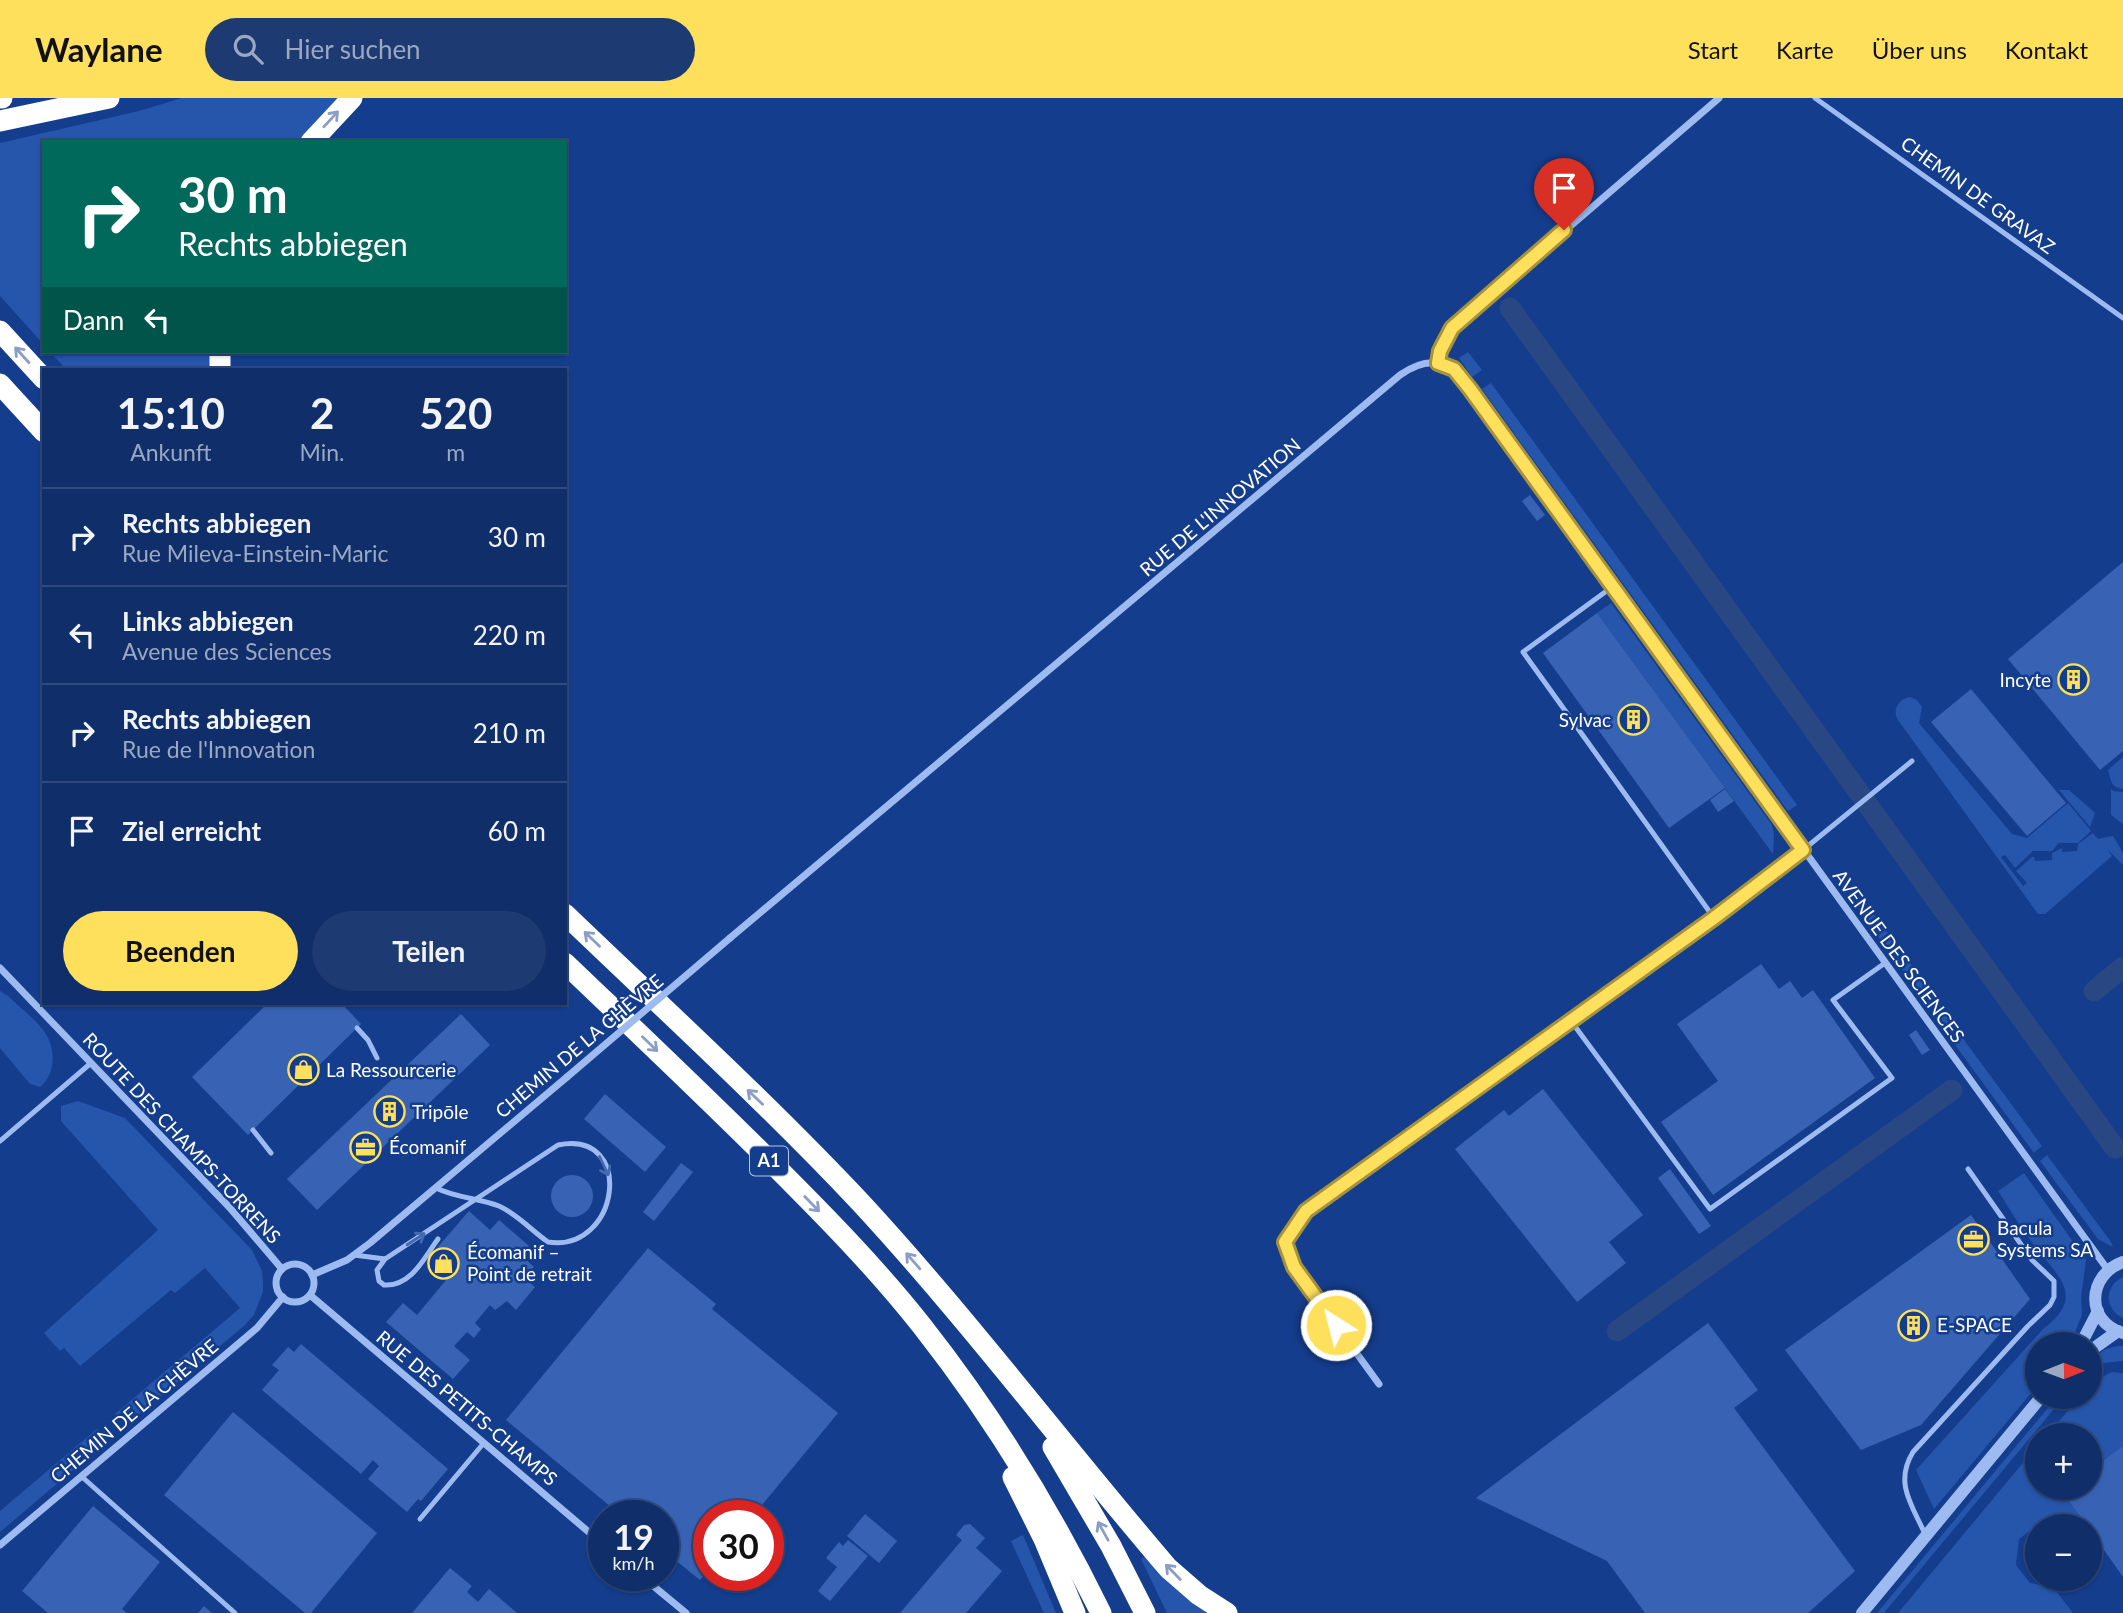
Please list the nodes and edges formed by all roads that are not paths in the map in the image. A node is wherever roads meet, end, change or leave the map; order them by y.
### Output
1 (109, 98) edge
2 (352, 98) edge
3 (1719, 98) edge
4 (1815, 98) edge
5 (0, 121) edge
6 (313, 140) edge
7 (2123, 318) edge
8 (0, 331) edge
9 (1438, 363) junction
10 (42, 377) edge
11 (0, 384) edge
12 (42, 430) edge
13 (1612, 586) junction
14 (1912, 761) dead end
15 (1803, 850) junction
16 (567, 916) edge
17 (1714, 918) junction
18 (730, 938) joint
19 (1885, 963) junction
20 (567, 965) edge
21 (0, 968) edge
22 (1571, 1021) junction
23 (357, 1028) dead end
24 (377, 1058) dead end
25 (91, 1063) junction
26 (253, 1130) dead end
27 (0, 1141) edge
28 (271, 1153) dead end
29 (1968, 1170) dead end
30 (436, 1188) junction
31 (475, 1200) junction
32 (438, 1239) dead end
33 (354, 1255) junction
34 (385, 1259) junction
35 (2123, 1262) edge
36 (282, 1269) junction
37 (2108, 1270) junction
38 (313, 1275) junction
39 (310, 1295) junction
40 (283, 1297) junction
41 (2098, 1311) junction
42 (957, 1314) junction
43 (2087, 1332) edge
44 (2120, 1332) edge
45 (2102, 1343) edge
46 (958, 1373) junction
47 (1379, 1384) dead end
48 (2031, 1409) edge
49 (483, 1444) junction
50 (81, 1476) junction
51 (419, 1519) dead end
52 (588, 1532) edge
53 (1926, 1535) junction
54 (0, 1545) edge
55 (659, 1591) edge
56 (235, 1613) edge
57 (686, 1613) edge
58 (1075, 1613) edge
59 (1101, 1613) edge
60 (1145, 1613) edge
61 (1227, 1613) edge
62 (1862, 1613) edge

1 - 5 highway
6 -> 2 highway
3 - 9 street
4 - 7 lane, CHEMIN DE GRAVAZ
10 -> 8 highway
9 - 13 street, AVENUE DES SCIENCES
9 - 18 street, RUE DE L'INNOVATION
11 - 12 highway
13 - 15 street, AVENUE DES SCIENCES
13 - 17 lane
14 - 15 lane
15 - 17 street
15 - 19 street, AVENUE DES SCIENCES
42 -> 16 highway, A1
17 - 22 street
18 - 30 street, CHEMIN DE LA CHÈVRE, bridge
19 - 22 lane
19 - 37 street, AVENUE DES SCIENCES
20 -> 46 highway, A1
21 - 25 street, ROUTE DES CHAMPS-TORRENS
22 - 47 street
23 - 24 lane
25 - 27 lane
25 - 36 street, ROUTE DES CHAMPS-TORRENS
26 - 28 lane
29 - 53 lane
30 - 31 lane
30 - 33 street, CHEMIN DE LA CHÈVRE
31 -> 31 lane
34 -> 31 lane
32 - 34 lane
33 - 34 lane
33 - 38 street, CHEMIN DE LA CHÈVRE
35 - 37 street
36 - 38 street
36 - 40 street
37 - 41 street
38 - 39 street
39 - 40 street
39 - 49 street, RUE DES PETITS-CHAMPS
40 - 50 street, CHEMIN DE LA CHÈVRE
41 - 43 street
41 - 44 street
60 -> 42 highway, A1
61 -> 42 highway
44 - 45 street
46 - 58 highway
46 - 59 highway, A1
48 - 53 street
49 - 51 lane
49 - 52 street, RUE DES PETITS-CHAMPS
50 - 54 street, CHEMIN DE LA CHÈVRE
50 - 56 lane
53 - 62 street
55 - 57 street

